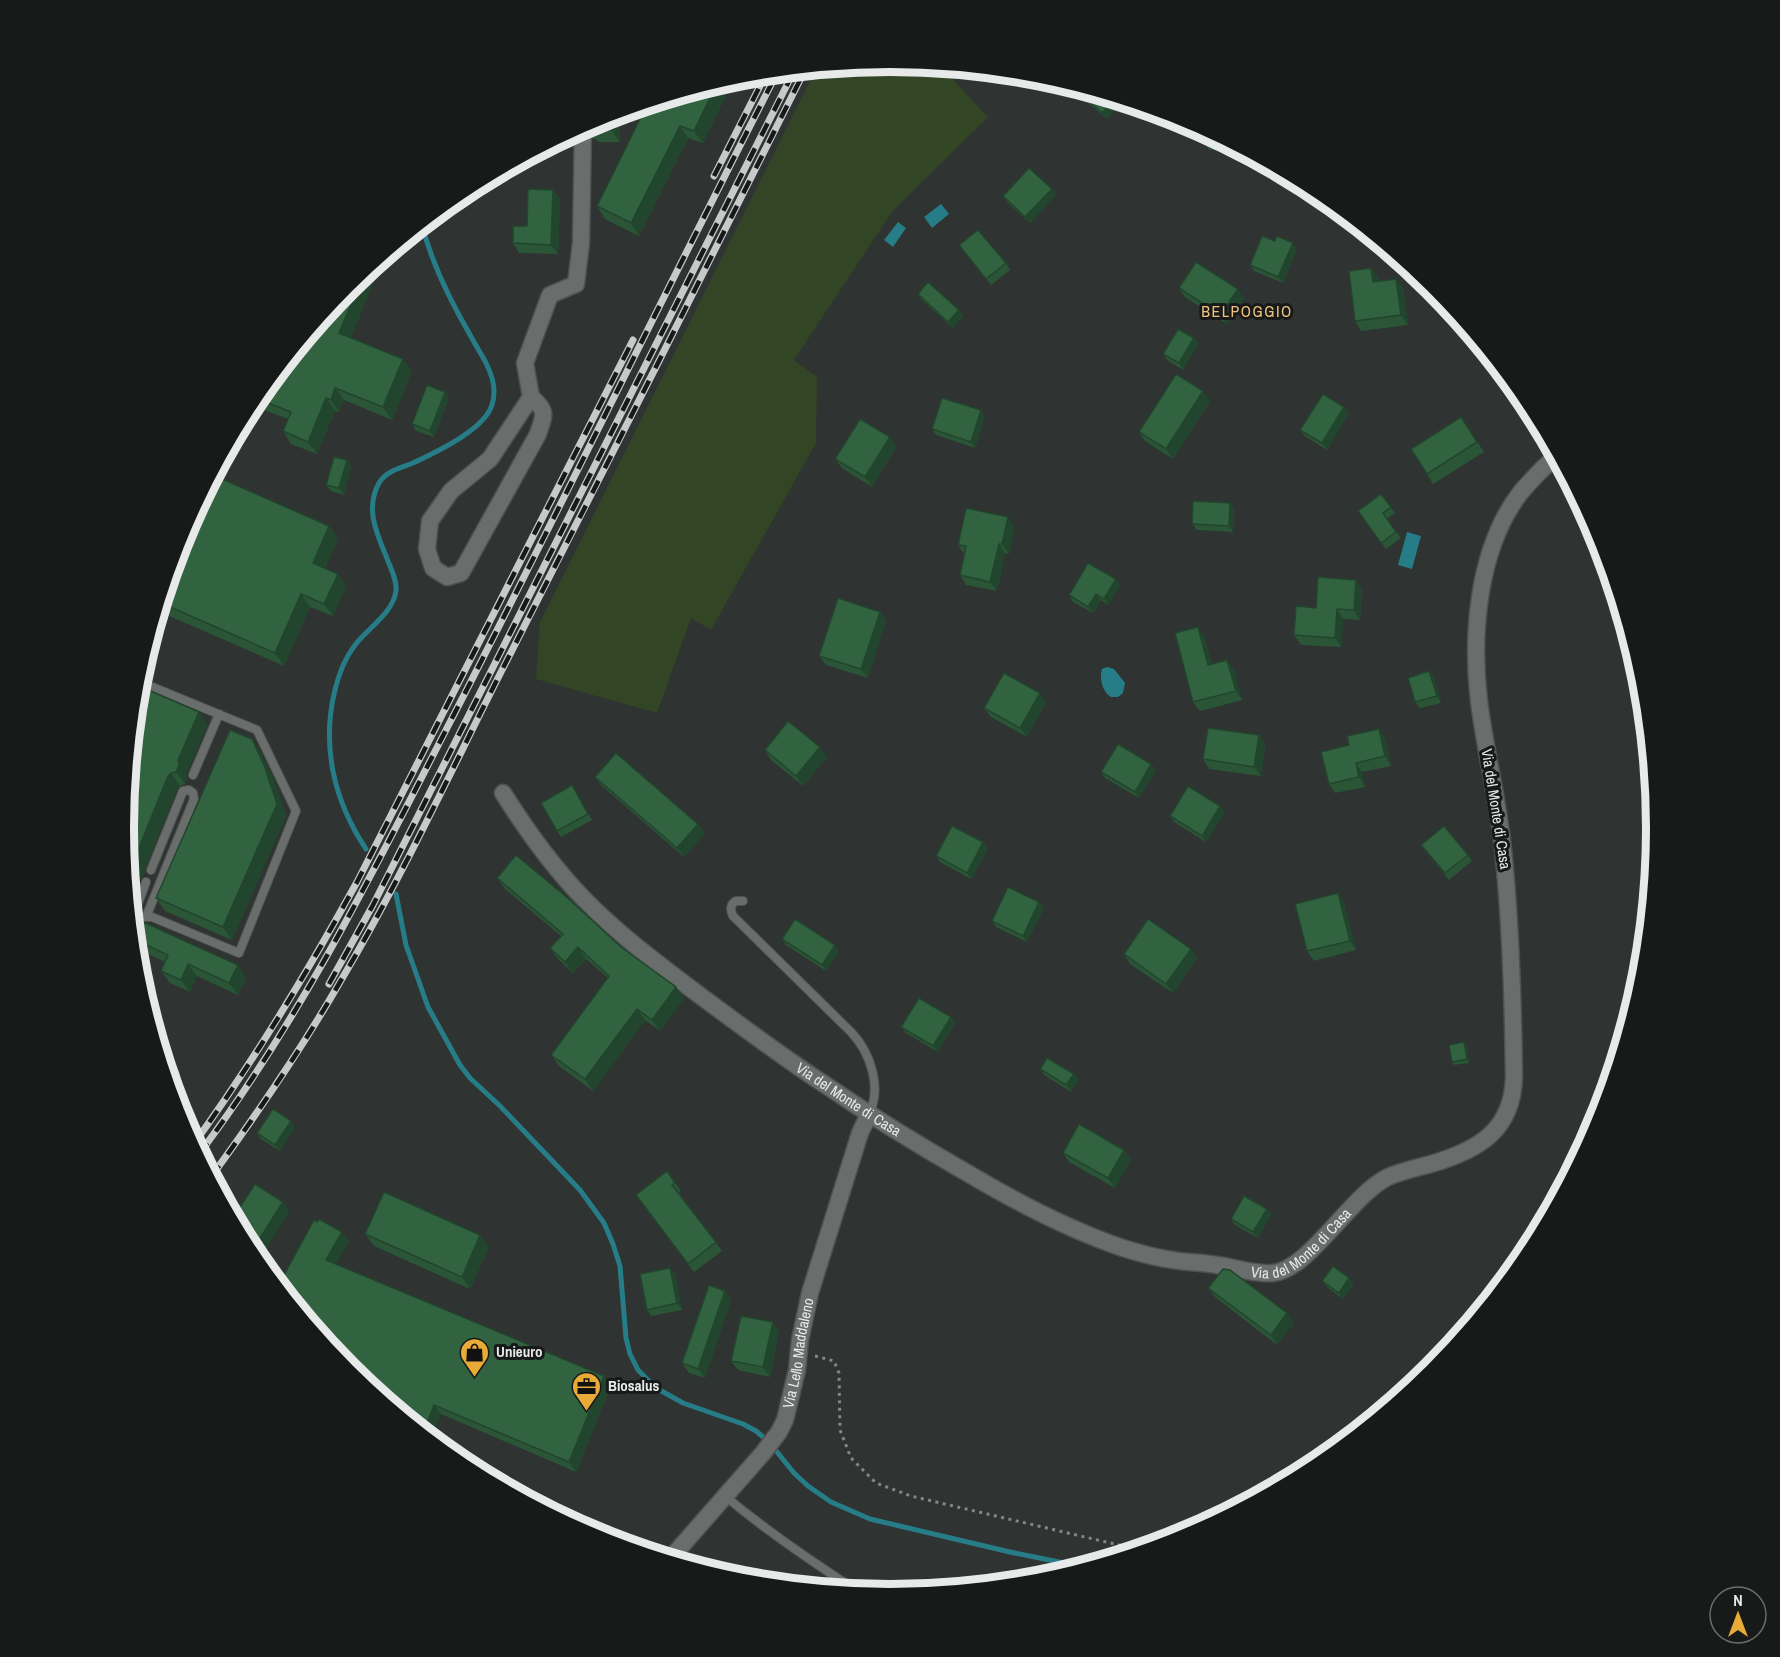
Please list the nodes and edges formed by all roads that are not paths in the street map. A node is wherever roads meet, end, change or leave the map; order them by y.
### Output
1 (584, 137) edge
2 (531, 397) junction
3 (1551, 461) edge
4 (147, 685) edge
5 (219, 714) junction
6 (193, 775) dead end
7 (503, 793) dead end
8 (151, 870) dead end
9 (146, 882) dead end
10 (743, 900) dead end
11 (138, 903) edge
12 (139, 917) edge
13 (146, 917) junction
14 (869, 1114) junction
15 (725, 1496) junction
16 (675, 1553) edge
17 (844, 1583) edge

1 - 2 street
2 - 2 street
3 - 14 street, Via del Monte di Casa
4 - 5 lane
5 - 6 lane
5 - 13 lane
7 - 14 street, Via del Monte di Casa
8 - 13 lane
9 - 11 lane
10 - 14 lane
12 - 13 lane
14 - 15 street, Via Lello Maddaleno
15 - 16 street, Via Lello Maddaleno
15 - 17 lane

